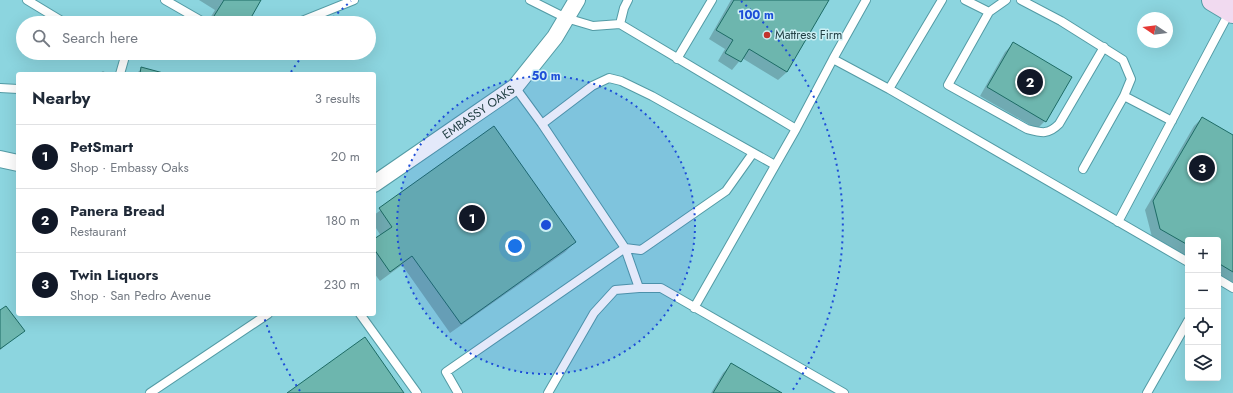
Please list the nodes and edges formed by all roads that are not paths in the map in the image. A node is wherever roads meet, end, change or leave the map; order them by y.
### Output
1 (27, 0) edge
2 (165, 0) edge
3 (354, 0) edge
4 (530, 0) edge
5 (577, 0) edge
6 (628, 0) edge
7 (712, 0) edge
8 (866, 0) edge
9 (942, 0) edge
10 (965, 0) edge
11 (1006, 0) edge
12 (1021, 0) edge
13 (1225, 7) edge
14 (989, 12) junction
15 (53, 16) edge
16 (192, 16) edge
17 (314, 16) edge
18 (566, 18) junction
19 (620, 24) junction
20 (1104, 47) junction
21 (677, 59) junction
22 (833, 59) junction
23 (124, 60) edge
24 (121, 72) edge
25 (515, 87) junction
26 (0, 88) edge
27 (16, 89) edge
28 (889, 89) junction
29 (1124, 96) junction
30 (1172, 121) junction
31 (542, 124) junction
32 (796, 129) junction
33 (753, 153) junction
34 (0, 159) edge
35 (16, 163) edge
36 (775, 165) junction
37 (1083, 169) dead end
38 (376, 183) edge
39 (1118, 222) junction
40 (626, 248) junction
41 (1185, 260) edge
42 (1221, 282) edge
43 (639, 288) junction
44 (1233, 288) edge
45 (694, 308) junction
46 (265, 316) edge
47 (361, 316) edge
48 (1185, 326) edge
49 (150, 393) edge
50 (417, 393) edge
51 (458, 393) edge
52 (548, 393) edge
53 (844, 393) edge
54 (1147, 393) edge

1 - 15 lane
2 - 16 lane
3 - 17 lane
4 - 18 lane
5 - 18 street, EMBASSY OAKS
6 - 19 lane
7 - 21 lane
8 - 22 lane
9 - 28 lane
10 - 14 lane
11 - 14 lane
12 - 20 lane
13 - 30 lane
14 - 20 lane
18 - 19 lane
18 - 25 street, EMBASSY OAKS
19 - 21 lane
20 - 29 lane
21 - 32 lane
22 - 28 lane
22 - 32 lane
23 - 24 lane
25 - 31 lane
25 - 38 street, EMBASSY OAKS
26 - 27 lane
28 - 39 lane
29 - 30 lane
29 - 37 lane
30 - 39 lane
31 - 33 lane
31 - 40 lane
32 - 36 lane
33 - 36 lane
33 - 40 lane
34 - 35 street
36 - 45 lane
39 - 41 lane
40 - 43 lane
40 - 51 lane
42 - 44 lane
43 - 45 lane
43 - 52 lane
45 - 53 lane
46 - 49 lane
47 - 50 lane
48 - 54 lane

